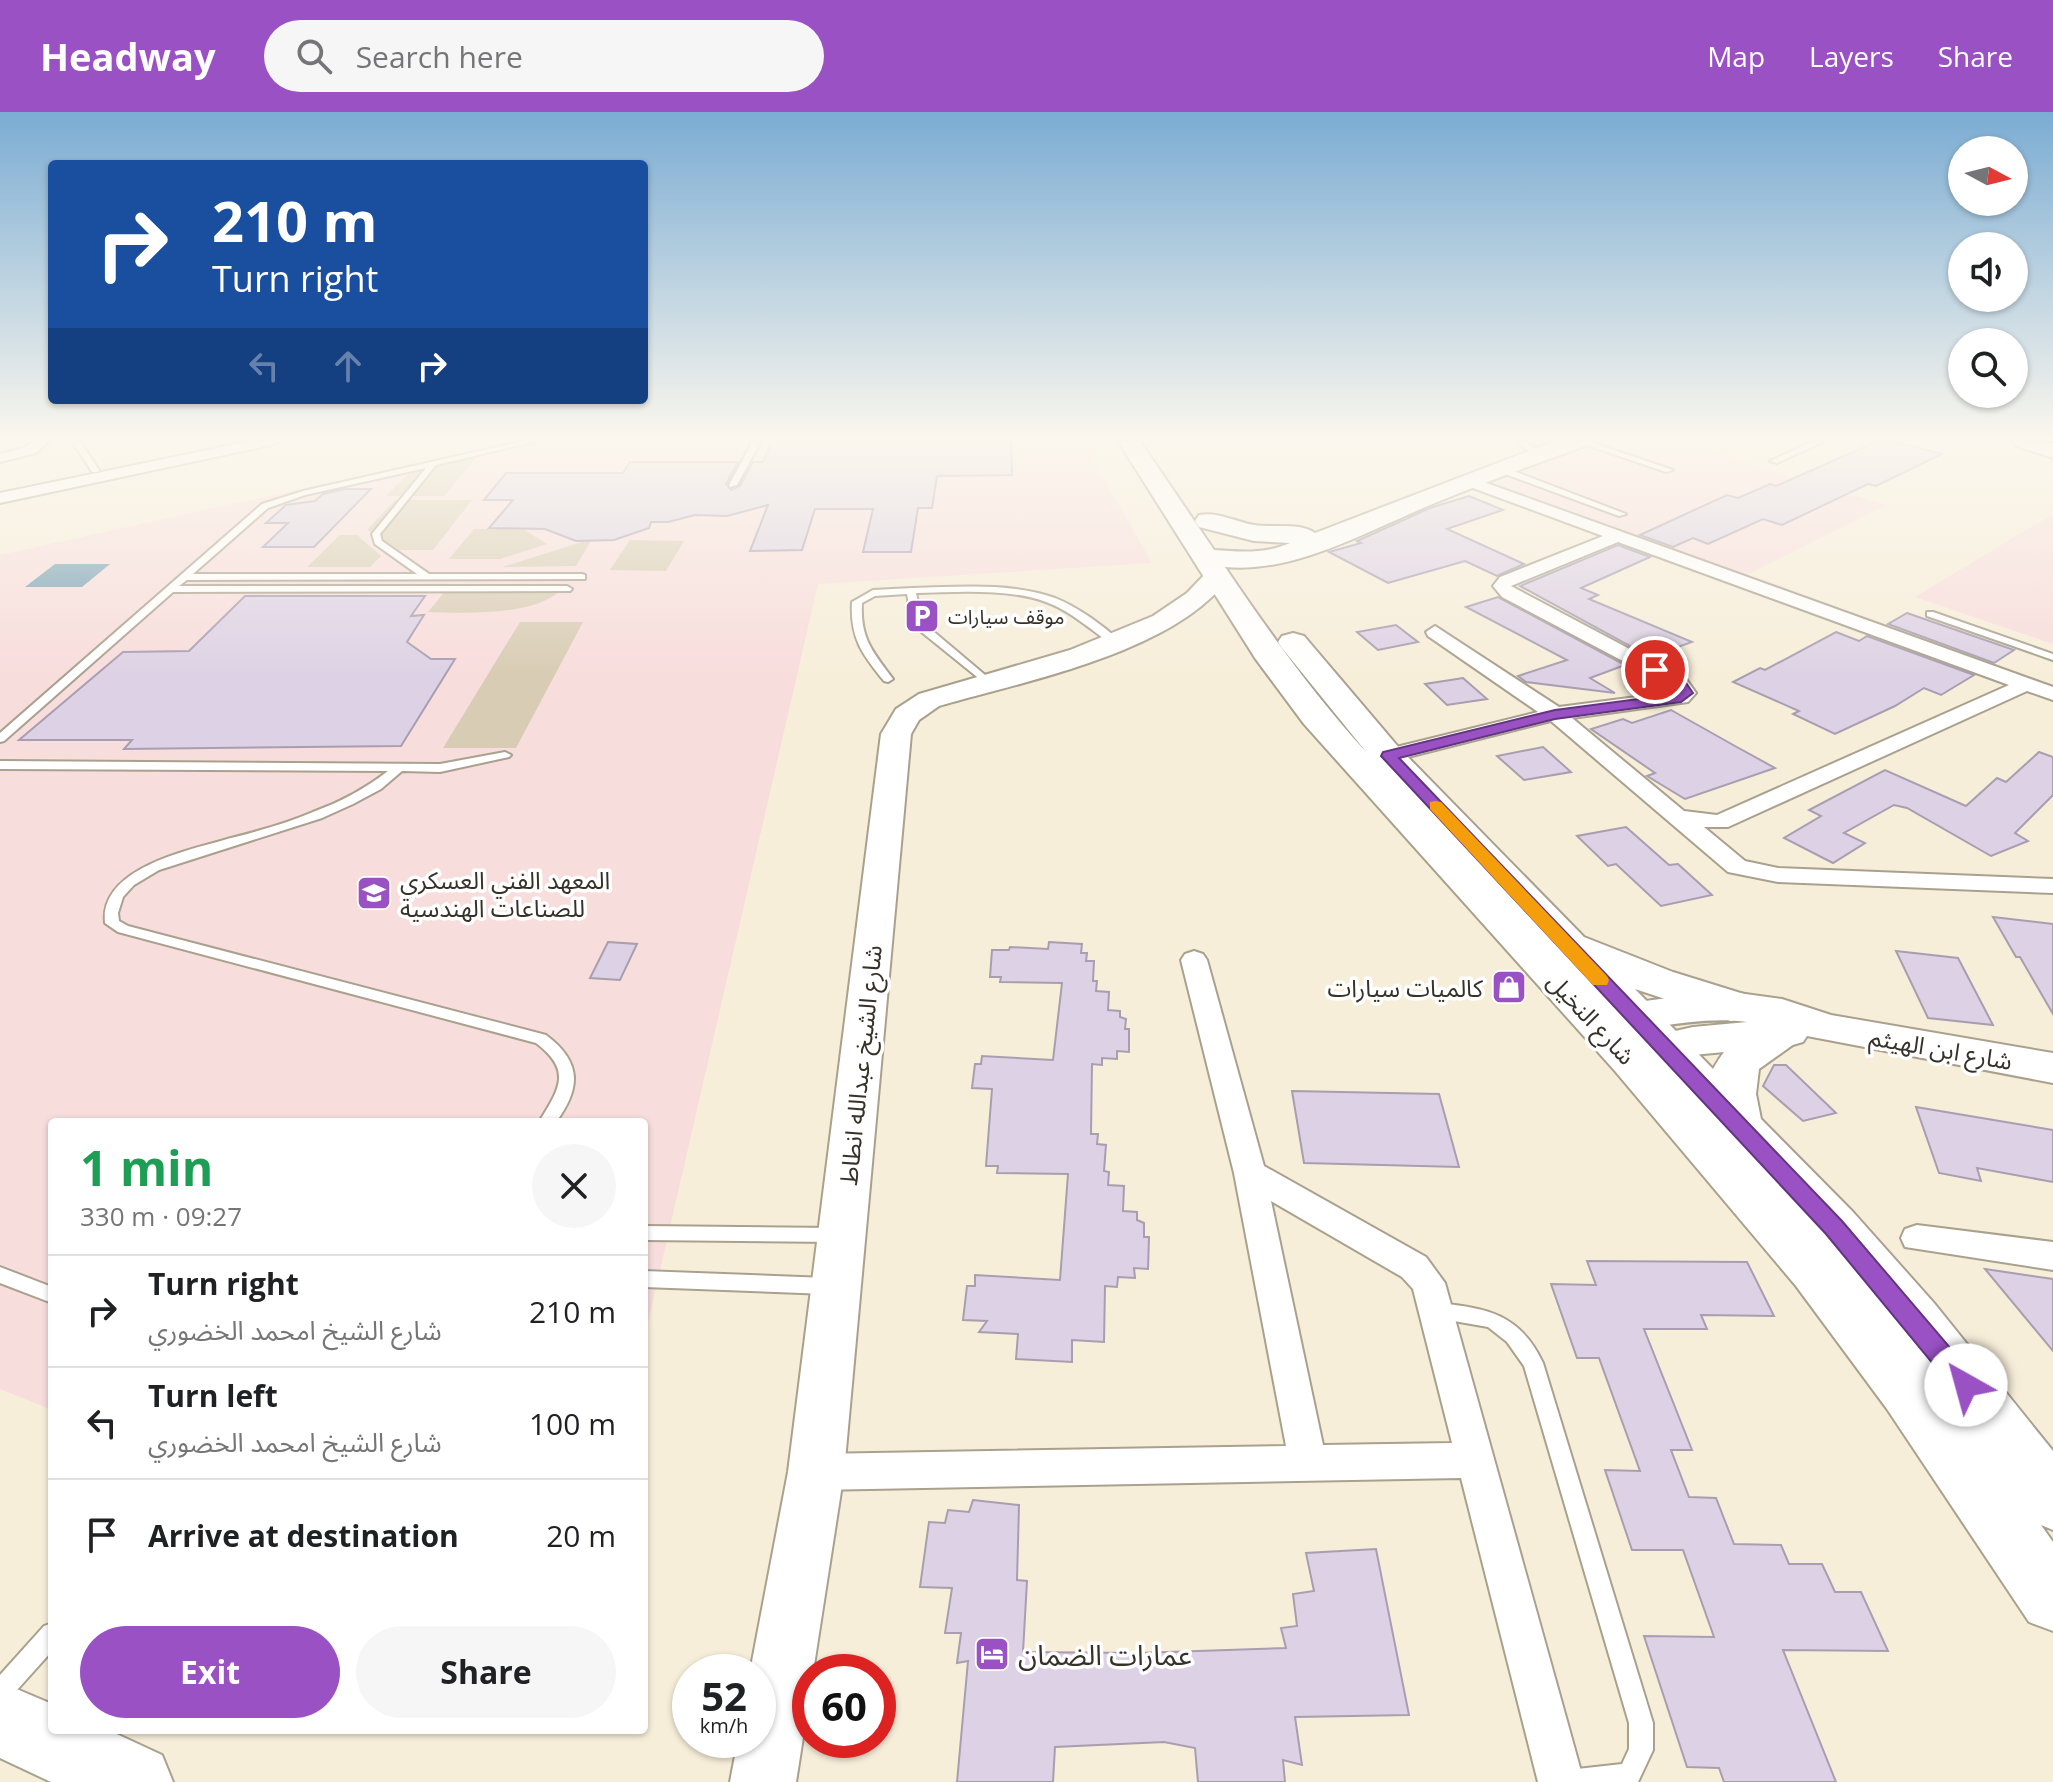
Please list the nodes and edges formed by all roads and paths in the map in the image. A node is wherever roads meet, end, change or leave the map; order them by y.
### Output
1 (250, 519) edge
2 (388, 519) edge
3 (1190, 519) edge
4 (1197, 519) edge
5 (1370, 519) edge
6 (1567, 519) edge
7 (1355, 525) junction
8 (1310, 536) junction
9 (1615, 537) junction
10 (1216, 553) junction
11 (1280, 557) junction
12 (184, 577) junction
13 (428, 577) junction
14 (582, 577) dead end
15 (170, 589) junction
16 (567, 589) dead end
17 (911, 592) junction
18 (1258, 596) junction
19 (1930, 614) dead end
20 (1435, 632) dead end
21 (1117, 643) junction
22 (2053, 657) edge
23 (888, 679) dead end
24 (987, 682) junction
25 (2027, 684) junction
26 (2053, 694) edge
27 (1555, 714) junction
28 (0, 739) edge
29 (505, 755) dead end
30 (1388, 756) junction
31 (0, 765) edge
32 (399, 768) junction
33 (1675, 817) junction
34 (2053, 886) edge
35 (1562, 940) junction
36 (1194, 960) dead end
37 (1731, 1006) junction
38 (1828, 1028) junction
39 (1778, 1033) junction
40 (1630, 1036) junction
41 (2053, 1068) edge
42 (550, 1118) edge
43 (1739, 1125) junction
44 (1250, 1173) junction
45 (648, 1233) edge
46 (842, 1235) junction
47 (1917, 1238) dead end
48 (2053, 1256) edge
49 (0, 1275) edge
50 (648, 1279) edge
51 (836, 1286) junction
52 (48, 1293) edge
53 (1438, 1311) junction
54 (1477, 1460) junction
55 (1308, 1463) junction
56 (816, 1472) junction
57 (2053, 1500) edge
58 (2053, 1598) edge
59 (48, 1638) edge
60 (0, 1692) edge
61 (0, 1719) edge
62 (135, 1782) edge
63 (763, 1782) edge
64 (1561, 1782) edge
65 (1568, 1782) edge

1 - 12 lane
2 - 13 lane
3 - 10 main road, شارع النخيل
4 - 10 main road, شارع النخيل
5 - 7 main road, شارع الشيخ عبدالله انطاط
6 - 9 street
7 - 8 main road, شارع الشيخ عبدالله انطاط
7 - 11 main road, شارع الشيخ عبدالله انطاط
8 - 10 main road, شارع الشيخ عبدالله انطاط
8 - 10 main road
9 - 25 street
9 - 27 street
10 - 11 main road, شارع الشيخ عبدالله انطاط
10 - 18 main road, شارع النخيل
10 - 21 main road, شارع الشيخ عبدالله انطاط
10 - 40 main road, شارع النخيل
11 - 18 main road
12 - 13 lane
12 - 15 lane
13 - 14 lane
15 - 16 lane
15 - 28 lane
17 - 21 lane
17 - 23 lane
17 - 24 lane
18 - 30 main road, شارع النخيل
19 - 22 lane
20 - 27 street
21 - 24 main road, شارع الشيخ عبدالله انطاط
24 - 46 main road, شارع الشيخ عبدالله انطاط
25 - 26 street
25 - 33 street
27 - 30 street
27 - 33 street
29 - 32 lane
30 - 35 main road, شارع النخيل
31 - 32 lane
32 - 42 lane
33 - 34 street
35 - 37 main road
35 - 40 main road, شارع النخيل
36 - 44 street
37 - 38 main road
37 - 40 main road
38 - 39 main road
38 - 41 main road, شارع ابن الهيثم
39 - 40 main road
39 - 43 main road
40 - 43 main road, شارع النخيل
40 - 58 main road, شارع النخيل
43 - 57 main road, شارع النخيل
44 - 53 street
44 - 55 street
45 - 46 lane
46 - 51 main road, شارع الشيخ عبدالله انطاط
47 - 48 street
49 - 52 lane
50 - 51 lane
51 - 56 main road, شارع الشيخ عبدالله انطاط
53 - 54 street
53 - 65 lane
54 - 55 street
54 - 64 street
55 - 56 street
56 - 63 main road, شارع الشيخ عبدالله انطاط
59 - 60 lane
61 - 62 highway

